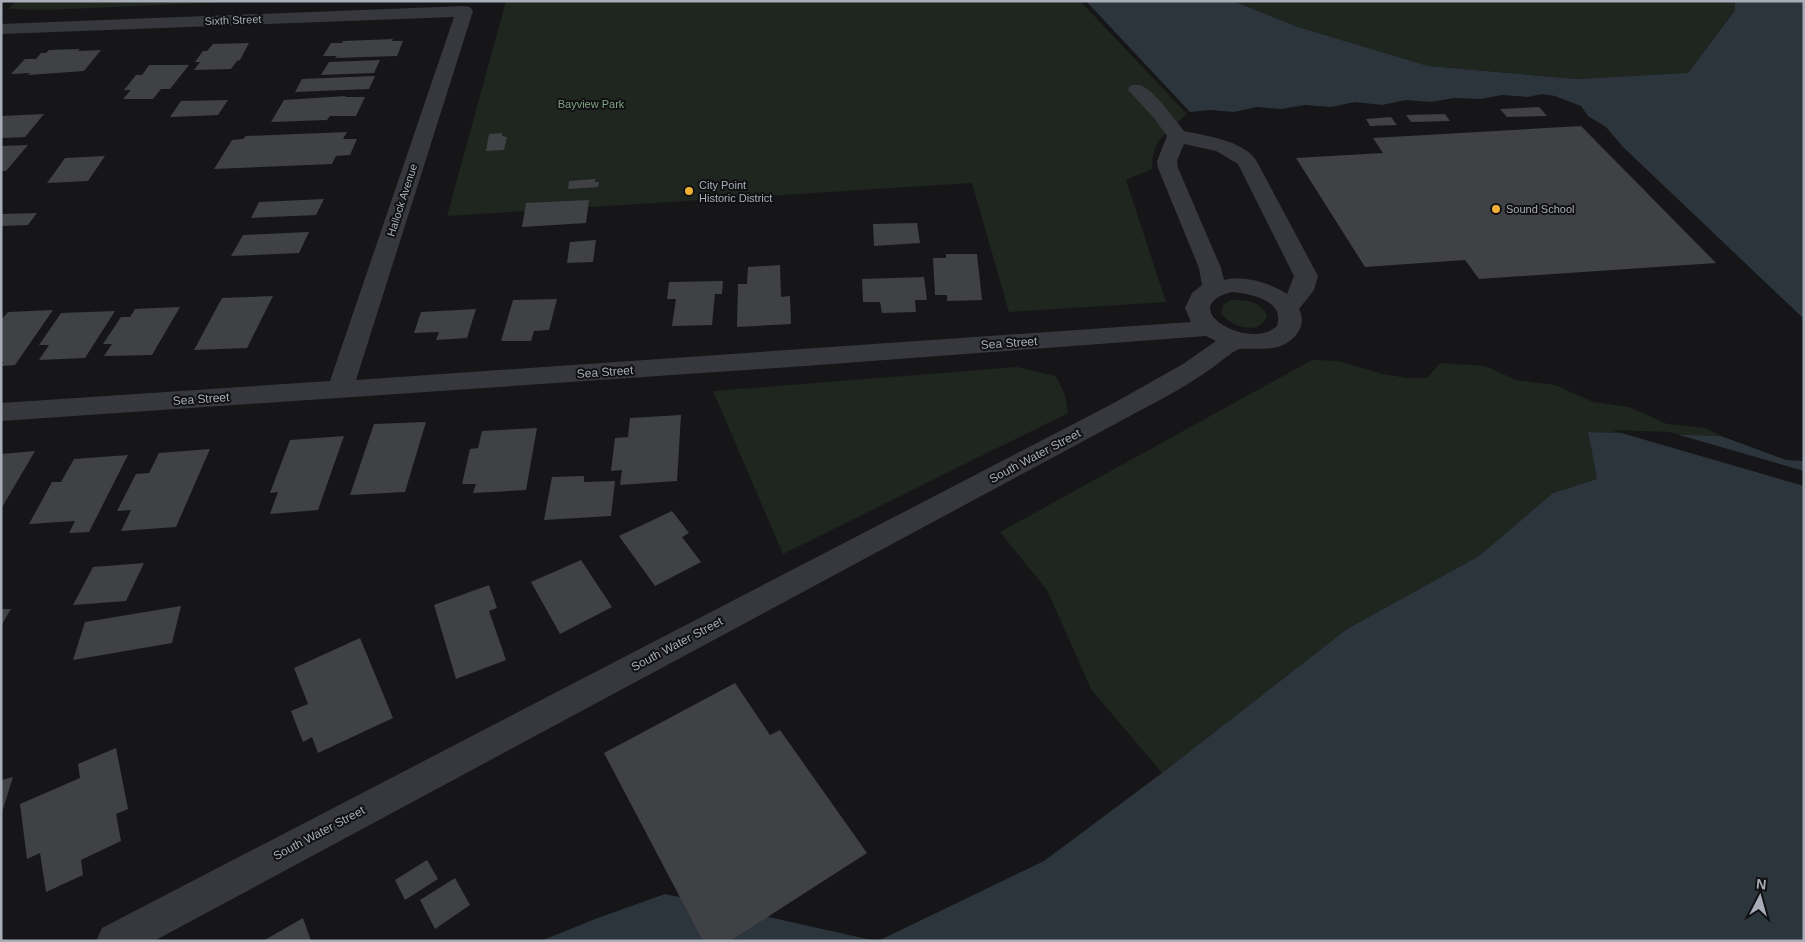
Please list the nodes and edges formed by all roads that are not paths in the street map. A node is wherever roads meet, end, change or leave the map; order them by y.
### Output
1 (464, 11) joint
2 (1, 29) edge
3 (1137, 90) dead end
4 (1176, 136) junction
5 (1215, 289) junction
6 (1287, 308) junction
7 (1221, 334) junction
8 (340, 390) junction
9 (1, 412) edge
10 (115, 941) edge

1 - 2 street, Sixth Street
1 - 8 street, Hallock Avenue
3 - 4 street
4 - 5 street
4 - 6 street
5 - 6 street
5 - 7 street
6 - 7 street
7 - 8 street, Sea Street
7 - 10 street, South Water Street
8 - 9 street, Sea Street

